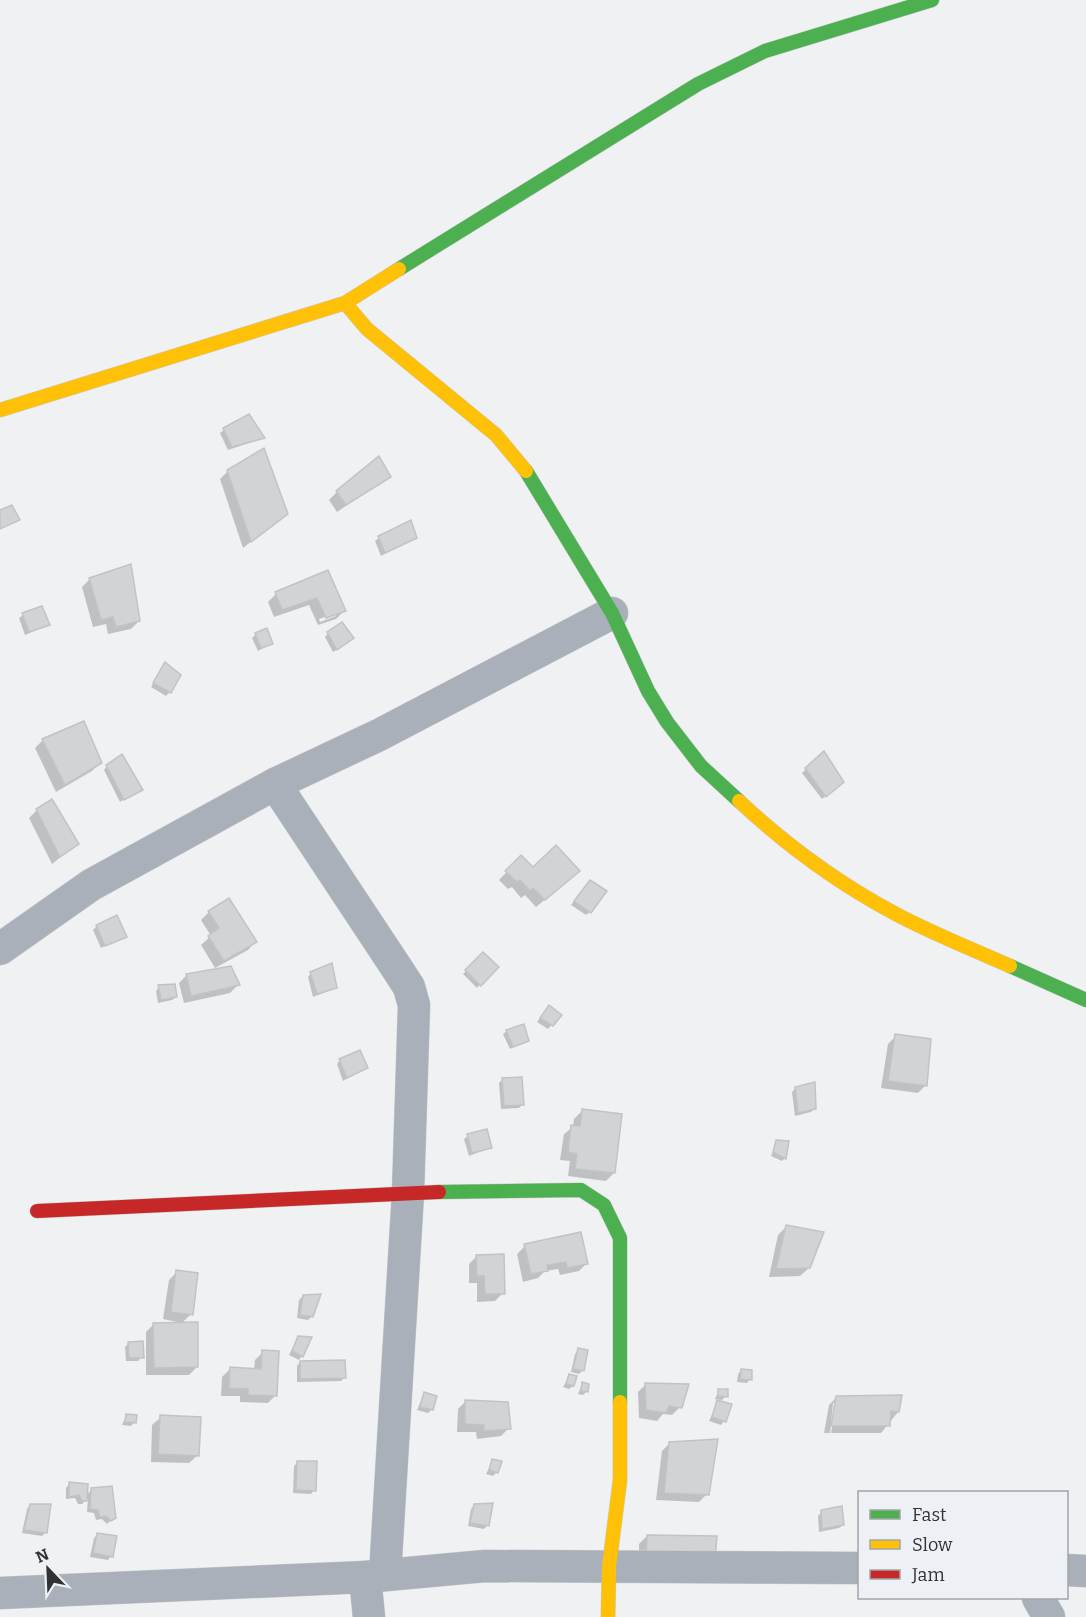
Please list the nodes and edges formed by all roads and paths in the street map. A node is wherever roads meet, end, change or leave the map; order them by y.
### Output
1 (932, 0) edge
2 (345, 303) junction
3 (0, 410) edge
4 (612, 613) junction
5 (275, 784) junction
6 (0, 949) edge
7 (1086, 1000) edge
8 (408, 1193) junction
9 (37, 1210) dead end
10 (609, 1567) junction
11 (858, 1568) edge
12 (1068, 1570) edge
13 (1086, 1571) edge
14 (375, 1576) junction
15 (0, 1593) edge
16 (1039, 1599) edge
17 (369, 1617) edge
18 (608, 1617) edge
19 (1048, 1617) edge

1 - 2 street
2 - 3 street
2 - 4 street
4 - 5 street
4 - 7 street
5 - 6 street
5 - 8 street
8 - 9 street
8 - 10 street
8 - 14 street
10 - 11 street
10 - 14 street
10 - 18 street
12 - 13 street
14 - 15 street
14 - 17 street
16 - 19 street

